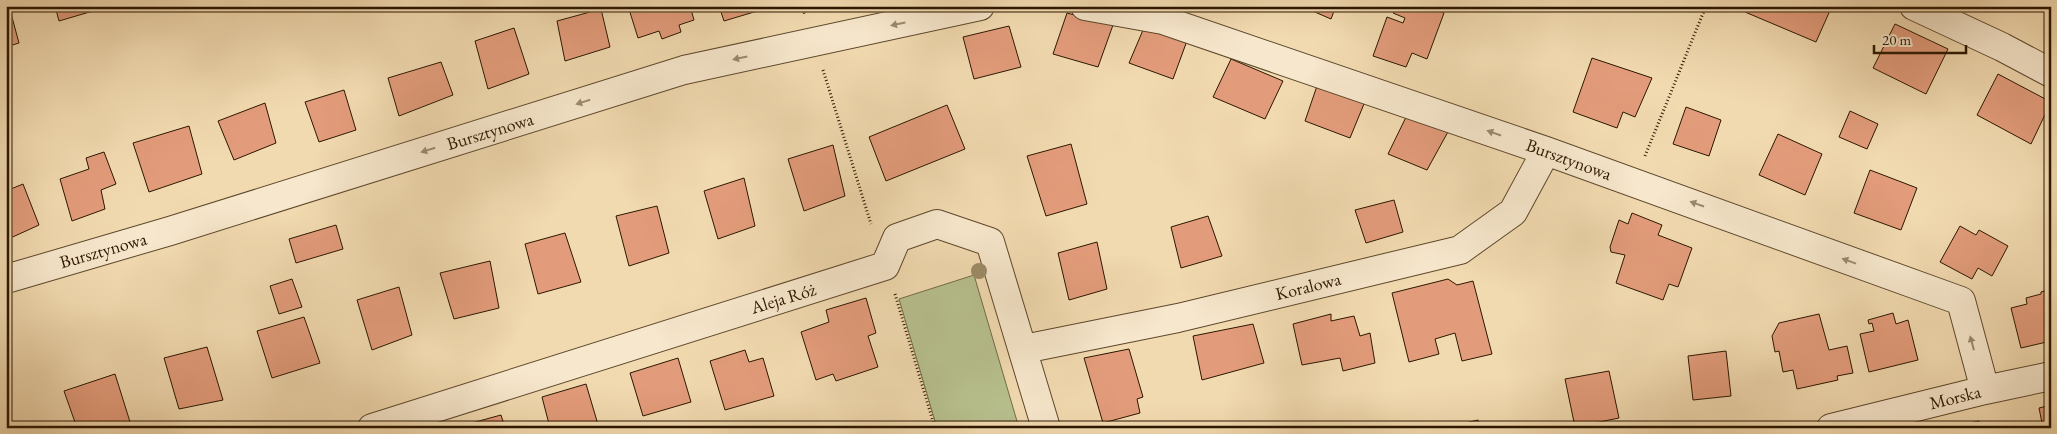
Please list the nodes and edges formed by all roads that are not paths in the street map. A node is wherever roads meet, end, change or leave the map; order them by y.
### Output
1 (980, 6) edge
2 (1085, 6) edge
3 (1914, 6) edge
4 (2051, 73) edge
5 (1546, 151) junction
6 (6, 279) edge
7 (1024, 348) junction
8 (2051, 376) edge
9 (1985, 390) junction
10 (372, 428) edge
11 (1046, 428) edge
12 (1831, 428) edge

1 -> 6 street, Bursztynowa
5 -> 2 street, Bursztynowa
3 - 4 street
5 - 7 street, Koralowa
9 -> 5 street, Bursztynowa
7 - 10 street, Aleja Róż
7 - 11 street, Aleja Róż
8 - 9 street, Morska
9 - 12 street, Morska

